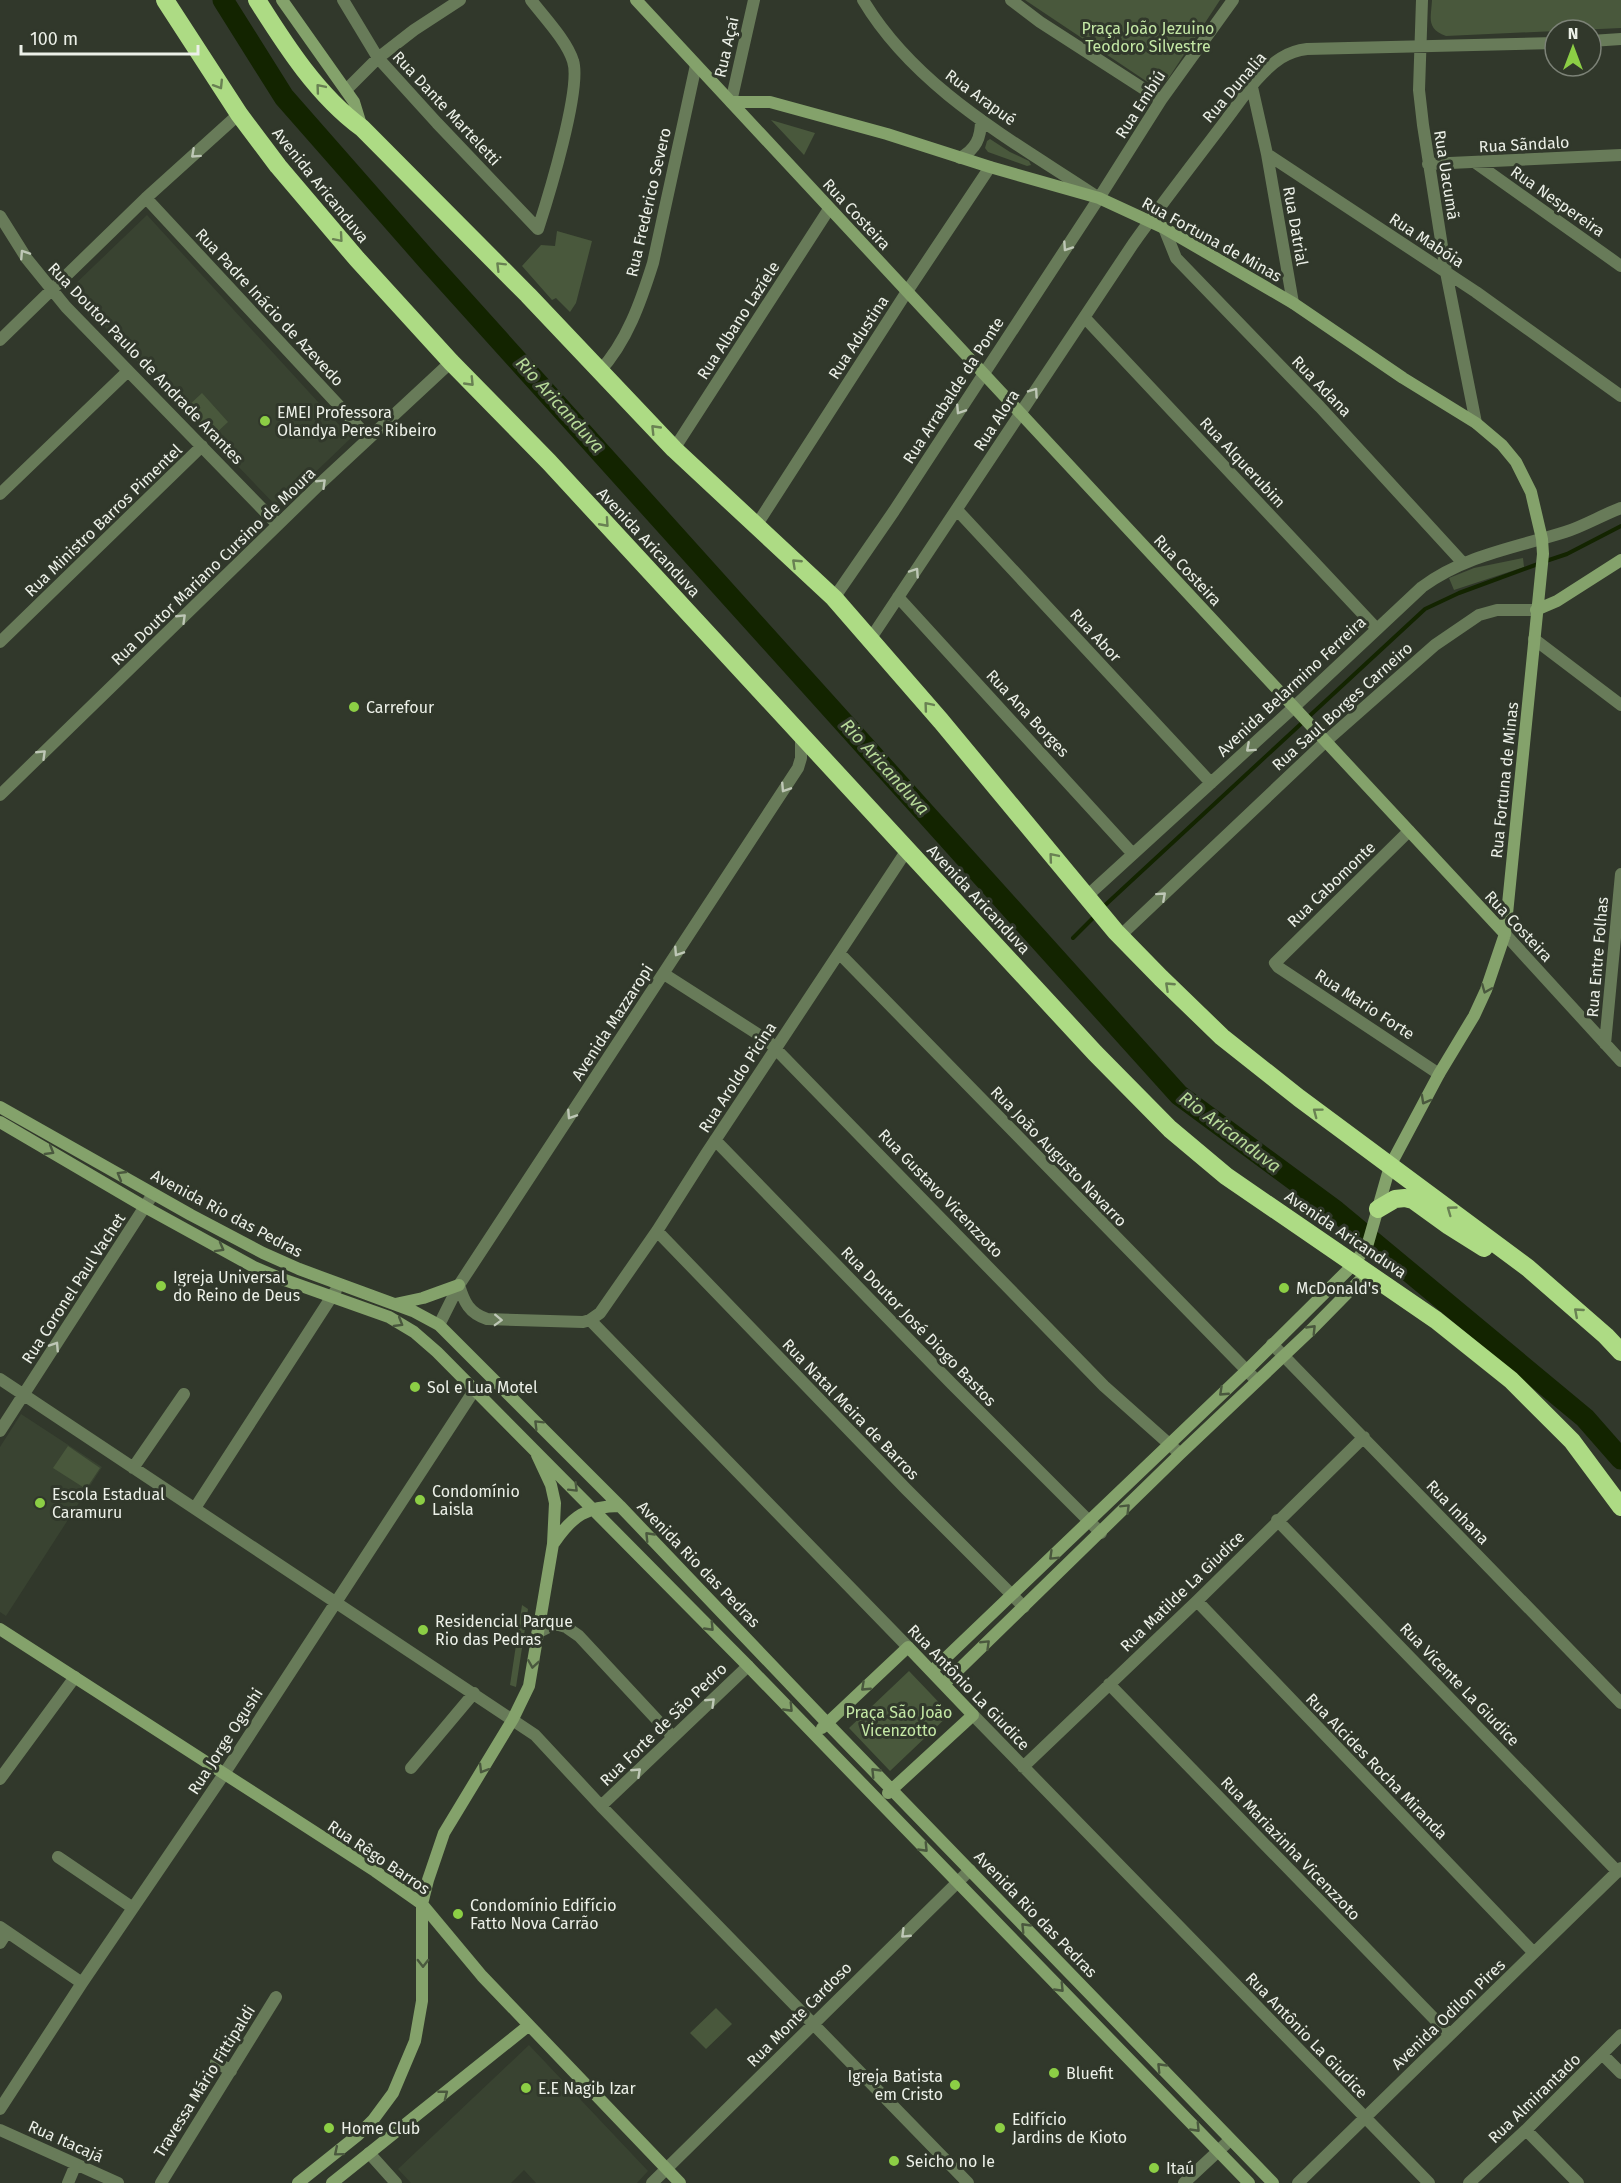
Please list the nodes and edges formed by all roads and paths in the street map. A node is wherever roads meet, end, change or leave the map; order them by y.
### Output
1 (165, 0) edge
2 (257, 0) edge
3 (282, 0) edge
4 (343, 0) edge
5 (460, 0) edge
6 (531, 0) edge
7 (636, 0) edge
8 (754, 0) edge
9 (863, 0) edge
10 (1011, 0) edge
11 (1233, 0) edge
12 (1422, 0) edge
13 (1621, 39) edge
14 (1603, 40) edge
15 (1543, 43) edge
16 (1420, 47) junction
17 (378, 58) junction
18 (696, 65) junction
19 (1251, 87) junction
20 (346, 90) junction
21 (1161, 100) junction
22 (731, 102) junction
23 (239, 114) junction
24 (981, 120) junction
25 (362, 128) junction
26 (1267, 154) junction
27 (1621, 155) edge
28 (960, 158) junction
29 (1476, 163) junction
30 (1428, 164) junction
31 (990, 167) junction
32 (146, 198) junction
33 (1100, 198) junction
34 (829, 209) junction
35 (0, 216) edge
36 (1150, 221) junction
37 (1164, 228) junction
38 (1621, 266) edge
39 (1446, 272) junction
40 (51, 290) junction
41 (906, 293) junction
42 (1293, 303) junction
43 (1085, 318) junction
44 (0, 340) edge
45 (451, 362) junction
46 (128, 371) junction
47 (599, 372) junction
48 (984, 373) junction
49 (1621, 396) edge
50 (1019, 413) junction
51 (1476, 423) junction
52 (369, 438) junction
53 (202, 446) junction
54 (674, 448) junction
55 (0, 494) edge
56 (1621, 508) edge
57 (957, 510) junction
58 (278, 525) junction
59 (756, 526) junction
60 (1542, 539) junction
61 (1463, 563) junction
62 (1618, 565) edge
63 (898, 597) junction
64 (834, 598) junction
65 (1536, 610) junction
66 (1376, 628) junction
67 (871, 638) junction
68 (1534, 639) junction
69 (0, 642) edge
70 (1621, 705) edge
71 (1297, 713) junction
72 (801, 734) junction
73 (1322, 738) junction
74 (1211, 783) junction
75 (0, 795) edge
76 (1409, 831) junction
77 (908, 850) junction
78 (1132, 853) junction
79 (1621, 874) edge
80 (1088, 899) junction
81 (1118, 934) junction
82 (1504, 934) junction
83 (839, 953) junction
84 (1276, 961) joint
85 (664, 974) junction
86 (1605, 1044) junction
87 (776, 1048) junction
88 (1621, 1061) edge
89 (1439, 1074) junction
90 (0, 1107) edge
91 (0, 1122) edge
92 (715, 1140) junction
93 (1390, 1166) junction
94 (153, 1194) junction
95 (146, 1207) junction
96 (1378, 1209) junction
97 (657, 1231) junction
98 (1515, 1257) junction
99 (1362, 1267) junction
100 (340, 1284) junction
101 (459, 1285) junction
102 (332, 1298) junction
103 (395, 1304) junction
104 (590, 1320) junction
105 (440, 1325) junction
106 (1272, 1344) junction
107 (437, 1352) junction
108 (1621, 1352) edge
109 (1284, 1356) junction
110 (1247, 1370) junction
111 (0, 1379) edge
112 (1257, 1381) junction
113 (475, 1389) junction
114 (184, 1394) dead end
115 (23, 1395) junction
116 (0, 1431) edge
117 (1364, 1437) junction
118 (1168, 1444) junction
119 (532, 1446) junction
120 (1180, 1454) junction
121 (133, 1468) junction
122 (620, 1506) junction
123 (1621, 1507) edge
124 (195, 1508) junction
125 (594, 1509) junction
126 (1277, 1520) junction
127 (1088, 1522) junction
128 (1101, 1533) junction
129 (553, 1544) junction
130 (1012, 1596) junction
131 (335, 1601) junction
132 (1197, 1601) junction
133 (1024, 1607) junction
134 (0, 1629) edge
135 (537, 1633) junction
136 (908, 1647) junction
137 (748, 1666) junction
138 (932, 1671) junction
139 (75, 1677) junction
140 (944, 1684) junction
141 (1109, 1684) junction
142 (474, 1693) junction
143 (1621, 1703) edge
144 (973, 1715) junction
145 (513, 1719) junction
146 (827, 1723) junction
147 (814, 1735) junction
148 (674, 1737) junction
149 (1023, 1767) junction
150 (411, 1768) dead end
151 (224, 1774) junction
152 (0, 1779) edge
153 (892, 1790) junction
154 (879, 1802) junction
155 (601, 1806) junction
156 (58, 1857) dead end
157 (970, 1870) junction
158 (1619, 1870) edge
159 (958, 1882) junction
160 (422, 1904) junction
161 (133, 1908) junction
162 (2, 1934) edge
163 (1534, 1953) junction
164 (82, 1983) junction
165 (276, 1997) dead end
166 (813, 2024) junction
167 (528, 2026) junction
168 (1450, 2035) junction
169 (1621, 2035) edge
170 (1602, 2054) junction
171 (216, 2062) dead end
172 (231, 2071) junction
173 (1621, 2073) edge
174 (0, 2109) edge
175 (1364, 2117) junction
176 (0, 2130) edge
177 (1526, 2130) junction
178 (1230, 2140) junction
179 (1219, 2151) junction
180 (369, 2153) junction
181 (76, 2164) junction
182 (666, 2169) junction
183 (68, 2183) edge
184 (118, 2183) edge
185 (161, 2183) edge
186 (298, 2183) edge
187 (332, 2183) edge
188 (396, 2183) edge
189 (652, 2183) edge
190 (680, 2183) edge
191 (968, 2183) edge
192 (1184, 2183) edge
193 (1249, 2183) edge
194 (1273, 2183) edge
195 (1298, 2183) edge
196 (1429, 2183) edge
197 (1469, 2183) edge
198 (1578, 2183) edge

1 -> 23 highway, Avenida Aricanduva
25 -> 2 highway
3 - 20 street
4 - 17 street, Rua Dante Marteletti
5 - 17 street
6 - 17 street, Rua Dante Marteletti
7 - 18 street
8 - 22 street, Rua Açaí
9 - 24 street, Rua Arapué
10 - 21 street
11 - 21 street, Rua Embiú
12 - 16 street, Rua Uacumã
13 - 14 street
15 - 16 street, Rua Dunalia
16 - 19 street, Rua Dunalia
16 - 30 street, Rua Uacumã
17 - 20 street
18 - 22 street
18 - 47 street, Rua Frederico Severo
19 - 26 street
19 - 36 street, Rua Dunalia
20 - 25 street
21 - 33 street, Rua Embiú
22 - 28 street, Rua Fortuna de Minas
22 - 34 street, Rua Costeira
23 -> 32 street
23 -> 45 highway, Avenida Aricanduva
24 - 28 street
24 - 33 street, Rua Arapué
47 -> 25 highway
26 - 39 street, Rua Mabóia
26 - 42 street, Rua Datrial
27 - 29 street, Rua Sãndalo
28 - 31 street, Rua Fortuna de Minas
29 - 30 street, Rua Sãndalo
29 - 38 street, Rua Nespereira
30 - 39 street, Rua Uacumã
31 - 33 street, Rua Fortuna de Minas
31 - 41 street, Rua Adustina
32 - 40 street
32 - 52 street, Rua Padre Inácio de Azevedo
33 - 36 street, Rua Fortuna de Minas
33 -> 48 street, Rua Arrabalde da Ponte
34 - 41 street, Rua Costeira
34 - 54 street, Rua Albano Lazíele
40 -> 35 street, Rua Doutor Paulo de Andrade Arantes
36 - 37 street, Rua Fortuna de Minas
36 - 43 street, Rua Alora
37 - 42 street, Rua Fortuna de Minas
37 - 61 street, Rua Adana
39 - 49 street, Rua Mabóia
39 - 51 street, Rua Uacumã
40 - 44 street
40 - 46 street, Rua Doutor Paulo de Andrade Arantes
41 - 48 street, Rua Costeira
41 - 59 street, Rua Adustina
42 - 51 street, Rua Fortuna de Minas
50 -> 43 street, Rua Alora
43 - 66 street, Rua Alquerubim
45 - 52 street, Rua Doutor Mariano Cursino de Moura
45 -> 72 highway, Avenida Aricanduva
46 - 53 street, Rua Doutor Paulo de Andrade Arantes
46 - 55 street
54 -> 47 highway
48 - 50 street, Rua Costeira
48 -> 64 street, Rua Arrabalde da Ponte
50 - 57 street, Rua Alora
50 - 71 street, Rua Costeira
51 - 60 street, Rua Fortuna de Minas
58 -> 52 street, Rua Doutor Mariano Cursino de Moura
53 - 58 street, Rua Doutor Paulo de Andrade Arantes
53 - 69 street, Rua Ministro Barros Pimentel
54 - 59 highway
56 - 60 street, Avenida Belarmino Ferreira
63 -> 57 street, Rua Alora
57 - 74 street, Rua Abor
75 -> 58 street, Rua Doutor Mariano Cursino de Moura
64 -> 59 highway
60 - 61 street, Avenida Belarmino Ferreira
60 - 65 street, Rua Fortuna de Minas
61 - 66 street, Avenida Belarmino Ferreira
62 - 65 street, Rua Saul Borges Carneiro
63 - 67 street, Rua Alora
63 - 78 street, Rua Ana Borges
64 - 67 highway
65 - 68 street, Rua Fortuna de Minas
65 - 73 street, Rua Saul Borges Carneiro
66 - 71 street, Avenida Belarmino Ferreira
80 -> 67 highway
68 - 70 street
68 - 82 street, Rua Fortuna de Minas
71 - 73 street, Rua Costeira
71 -> 74 street, Avenida Belarmino Ferreira
72 - 77 highway, Avenida Aricanduva
72 -> 85 street, Avenida Mazzaropi
73 - 76 street, Rua Costeira
81 -> 73 street, Rua Saul Borges Carneiro
74 - 78 street, Avenida Belarmino Ferreira
76 - 82 street, Rua Costeira
76 - 84 street, Rua Cabomonte
77 - 83 street, Rua Aroldo Picina
77 - 99 highway, Avenida Aricanduva
78 - 80 street, Avenida Belarmino Ferreira
79 - 86 street, Rua Entre Folhas
80 - 81 highway
93 -> 81 highway
82 - 86 street, Rua Costeira
82 -> 89 street, Rua Fortuna de Minas
83 - 87 street, Rua Aroldo Picina
83 - 110 street, Rua João Augusto Navarro
84 - 89 street, Rua Mario Forte
85 - 87 street, Rua Gustavo Vicenzzoto
85 -> 101 street, Avenida Mazzaropi
86 - 88 street, Rua Costeira
87 - 92 street, Rua Aroldo Picina
87 - 118 street, Rua Gustavo Vicenzzoto
89 -> 93 street, Rua Fortuna de Minas
94 -> 90 street, Avenida Rio das Pedras
91 -> 95 street, Avenida Rio das Pedras
92 - 97 street, Rua Aroldo Picina
92 - 127 street, Rua Doutor José Diogo Bastos
93 - 96 street, Rua Fortuna de Minas
98 -> 93 highway
94 - 95 street, Rua Coronel Paul Vachet
94 - 100 street, Avenida Rio das Pedras
95 -> 102 street, Avenida Rio das Pedras
115 -> 95 street, Rua Coronel Paul Vachet
96 - 98 highway
96 - 99 street, Rua Fortuna de Minas
97 - 104 street, Rua Aroldo Picina
97 - 130 street, Rua Natal Meira de Barros
108 -> 98 highway
99 - 106 street
109 -> 99 street
99 - 123 highway, Avenida Aricanduva
100 - 102 street
100 - 103 street, Avenida Rio das Pedras
101 - 103 street
101 -> 104 street
101 - 105 street, Avenida Mazzaropi
102 -> 107 street, Avenida Rio das Pedras
102 - 124 street
103 - 105 street, Avenida Rio das Pedras
104 - 136 street, Rua Antônio La Giudice
105 - 107 street
122 -> 105 street, Avenida Rio das Pedras
106 - 109 street, Rua Inhana
106 - 110 street
107 - 113 street, Avenida Rio das Pedras
109 - 112 street
109 - 117 street, Rua Inhana
110 - 112 street, Rua João Augusto Navarro
110 -> 118 street
111 - 115 street
112 - 120 street
113 - 119 street, Avenida Rio das Pedras
113 - 131 street, Rua Jorge Ogushi
114 - 121 street
115 - 116 street, Rua Coronel Paul Vachet
115 - 121 street
117 - 126 street, Rua Matilde La Giudice
117 - 143 street, Rua Inhana
118 - 120 street, Rua Gustavo Vicenzzoto
118 - 127 street
119 -> 125 street, Avenida Rio das Pedras
119 - 129 street
128 -> 120 street
121 - 124 street
122 - 125 street
146 -> 122 street, Avenida Rio das Pedras
124 - 131 street
125 - 129 street
125 -> 137 street, Avenida Rio das Pedras
126 - 132 street, Rua Matilde La Giudice
126 - 158 street, Rua Vicente La Giudice
127 - 128 street, Rua Doutor José Diogo Bastos
127 -> 130 street
128 - 133 street
129 - 135 street
130 - 133 street, Rua Natal Meira de Barros
130 - 138 street
131 - 142 street
131 - 151 street, Rua Jorge Ogushi
132 - 141 street, Rua Matilde La Giudice
132 - 163 street, Rua Alcides Rocha Miranda
140 -> 133 street
134 - 139 street, Rua Rêgo Barros
135 -> 145 street
135 - 148 street
136 - 138 street, Rua Antônio La Giudice
136 -> 146 street
137 -> 147 street, Avenida Rio das Pedras
148 -> 137 street, Rua Forte de São Pedro
138 - 140 street, Rua Antônio La Giudice
139 - 151 street, Rua Rêgo Barros
139 - 152 street
140 - 144 street, Rua Antônio La Giudice
141 - 149 street, Rua Matilde La Giudice
141 - 168 street, Rua Mariazinha Vicenzzoto
142 - 145 street
142 - 150 street
144 - 149 street, Rua Antônio La Giudice
144 - 153 street
145 - 155 street
145 -> 160 street
146 - 147 street
153 -> 146 street, Avenida Rio das Pedras
147 - 154 street, Avenida Rio das Pedras
155 -> 148 street, Rua Forte de São Pedro
149 - 175 street, Rua Antônio La Giudice
151 - 160 street, Rua Rêgo Barros
151 - 161 street, Rua Jorge Ogushi
153 - 154 street
153 - 157 street, Avenida Rio das Pedras
154 -> 159 street, Avenida Rio das Pedras
155 - 166 street
156 - 161 street
157 - 159 street, Rua Monte Cardoso
178 -> 157 street, Avenida Rio das Pedras
158 - 163 street, Avenida Odilon Pires
159 -> 166 street, Rua Monte Cardoso
159 -> 179 street, Avenida Rio das Pedras
160 - 167 street, Rua Rêgo Barros
160 -> 186 street
161 - 164 street, Rua Jorge Ogushi
162 - 164 street
163 - 168 street, Avenida Odilon Pires
164 - 174 street, Rua Jorge Ogushi
165 - 172 street, Travessa Mário Fittipaldi
166 - 182 street, Rua Monte Cardoso
166 - 191 street
180 -> 167 street
167 - 182 street, Rua Rêgo Barros
168 - 175 street, Avenida Odilon Pires
169 - 170 street, Rua Almirantado
170 - 173 street
170 - 177 street, Rua Almirantado
171 - 172 street
172 - 185 street, Travessa Mário Fittipaldi
175 - 195 street, Avenida Odilon Pires
175 - 196 street, Rua Antônio La Giudice
176 - 181 street, Rua Itacajá
177 - 197 street, Rua Almirantado
177 - 198 street
178 - 179 street
178 - 194 street, Avenida Rio das Pedras
179 - 192 street
179 - 193 street, Avenida Rio das Pedras
180 - 187 street
180 - 188 street
181 - 183 street
181 - 184 street, Rua Itacajá
182 - 189 street, Rua Monte Cardoso
182 - 190 street, Rua Rêgo Barros

